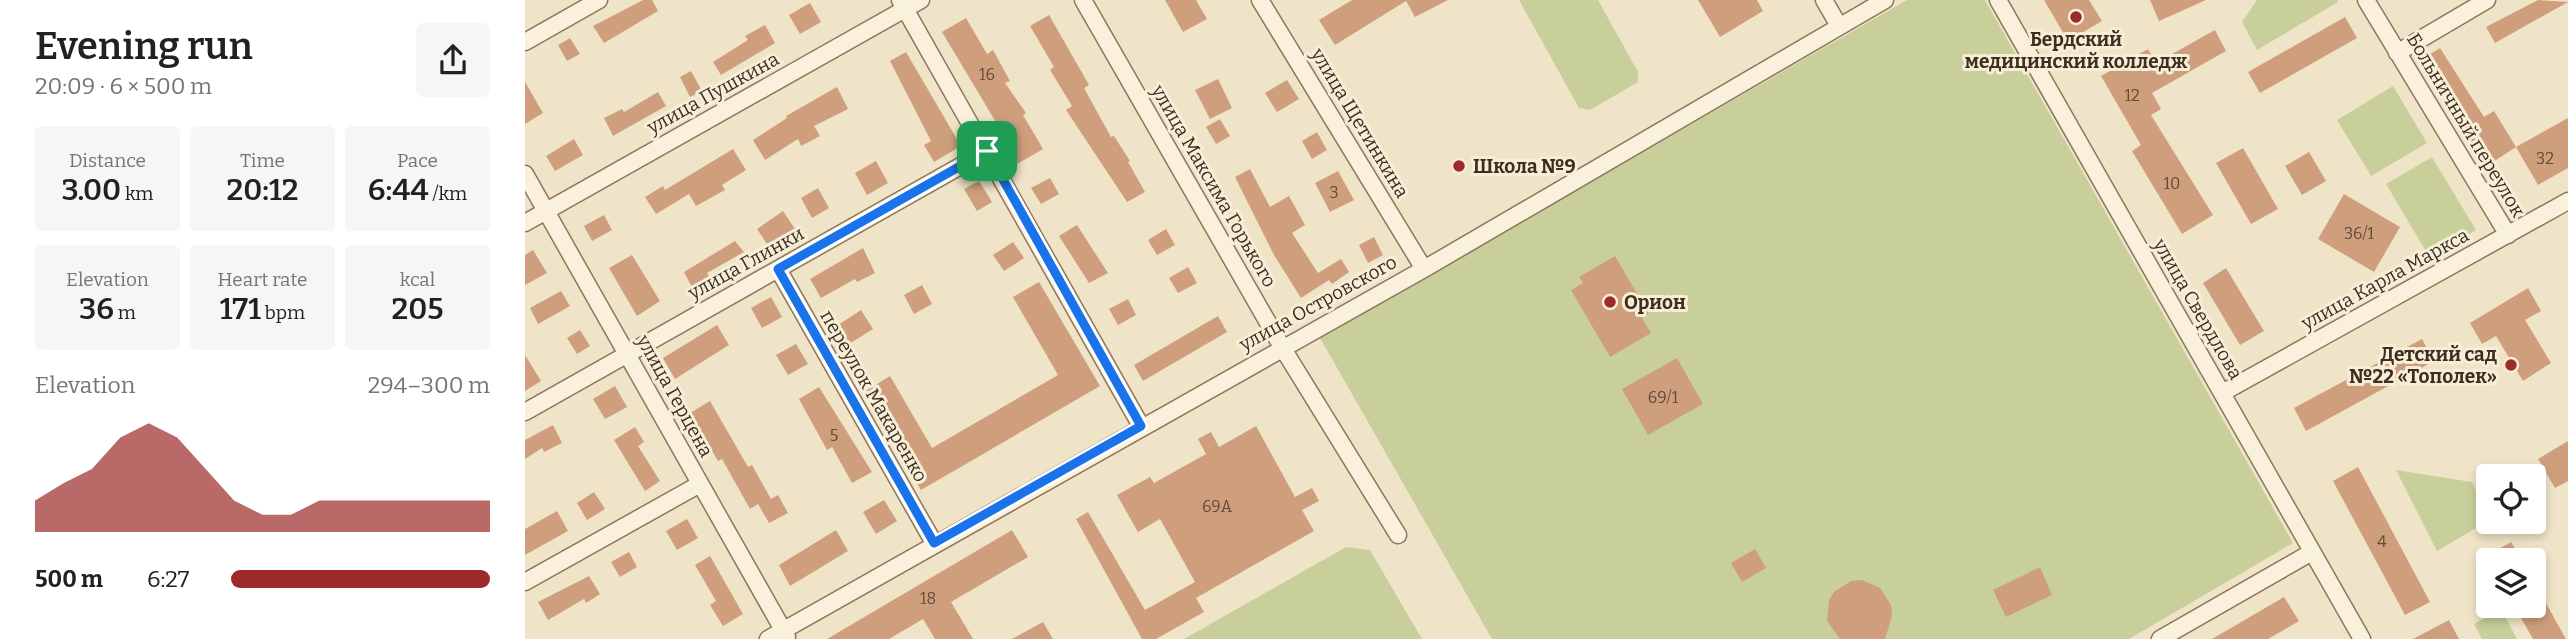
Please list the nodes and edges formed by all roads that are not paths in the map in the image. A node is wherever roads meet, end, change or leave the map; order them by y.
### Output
1 (599, 0) edge
2 (921, 0) edge
3 (1083, 0) edge
4 (1261, 0) edge
5 (1824, 0) edge
6 (1885, 0) edge
7 (1999, 0) edge
8 (2366, 0) edge
9 (2487, 0) edge
10 (902, 5) edge
11 (1839, 26) junction
12 (525, 42) edge
13 (2397, 52) junction
14 (987, 151) junction
15 (525, 173) edge
16 (2568, 201) edge
17 (547, 211) junction
18 (525, 223) edge
19 (2508, 235) junction
20 (1424, 268) junction
21 (778, 269) junction
22 (1282, 347) junction
23 (627, 354) junction
24 (2222, 393) junction
25 (525, 412) edge
26 (1141, 426) junction
27 (700, 484) junction
28 (1398, 535) dead end
29 (934, 543) junction
30 (2312, 552) junction
31 (525, 582) edge
32 (786, 635) edge
33 (768, 639) edge
34 (2160, 639) edge
35 (2362, 639) edge

1 - 12 street
2 - 10 street, улица Пушкина
3 - 22 street, улица Максима Горького
4 - 20 street, улица Щетинкина
5 - 11 street
6 - 11 street, улица Островского
7 - 24 street, улица Свердлова
8 - 13 street, Больничный переулок
9 - 13 street
10 - 14 street
10 - 17 street, улица Пушкина
11 - 20 street, улица Островского
13 - 19 street, Больничный переулок
14 - 21 street, улица Глинки
14 - 26 street
15 - 17 street, улица Герцена
16 - 19 street, улица Карла Маркса
17 - 18 street, улица Пушкина
17 - 23 street, улица Герцена
19 - 24 street, улица Карла Маркса
20 - 22 street, улица Островского
21 - 23 street, улица Глинки
21 - 29 street, переулок Макаренко
22 - 26 street, улица Островского
22 - 28 street, улица Максима Горького
23 - 25 street, улица Глинки
23 - 27 street, улица Герцена
24 - 30 street, улица Свердлова
26 - 29 street, улица Островского
27 - 31 street
27 - 32 street, улица Герцена
29 - 32 street, улица Островского
30 - 34 street
30 - 35 street, улица Свердлова
32 - 33 street, улица Островского

